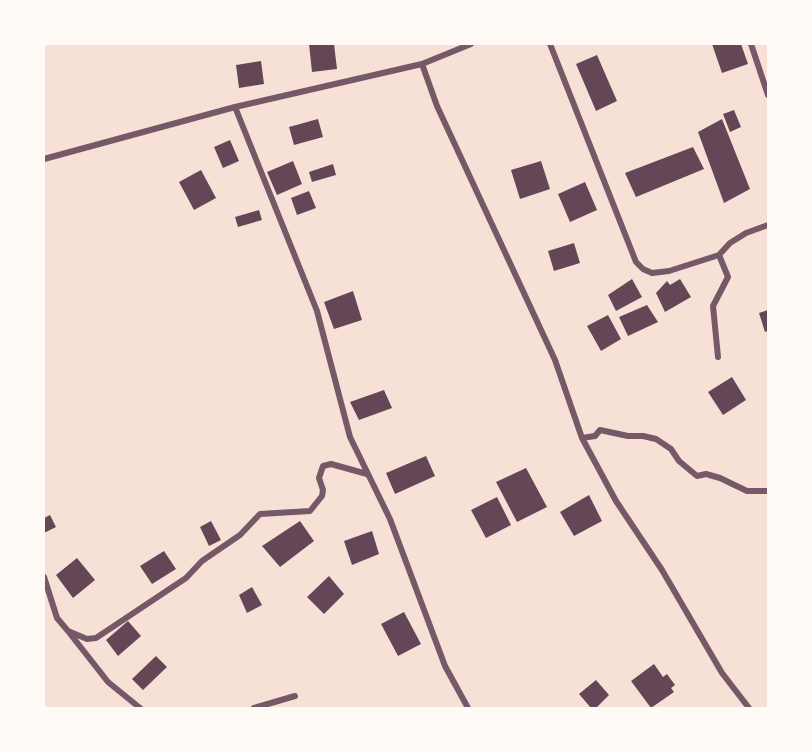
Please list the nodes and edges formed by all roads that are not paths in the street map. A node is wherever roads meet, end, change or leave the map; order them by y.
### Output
1 (471, 44) edge
2 (550, 44) edge
3 (751, 44) edge
4 (423, 64) junction
5 (768, 95) edge
6 (235, 107) junction
7 (44, 159) edge
8 (768, 225) edge
9 (719, 255) junction
10 (718, 357) dead end
11 (582, 438) junction
12 (368, 474) junction
13 (768, 490) edge
14 (44, 577) edge
15 (68, 631) junction
16 (295, 696) dead end
17 (140, 708) edge
18 (254, 708) edge
19 (468, 708) edge
20 (749, 708) edge

1 - 4 street
2 - 9 street
3 - 5 street
4 - 6 street
4 - 11 street
6 - 7 street
6 - 12 street
8 - 9 street
9 - 10 street
11 - 13 street
11 - 20 street
12 - 15 street
12 - 19 street
14 - 15 street
15 - 17 street
16 - 18 street

